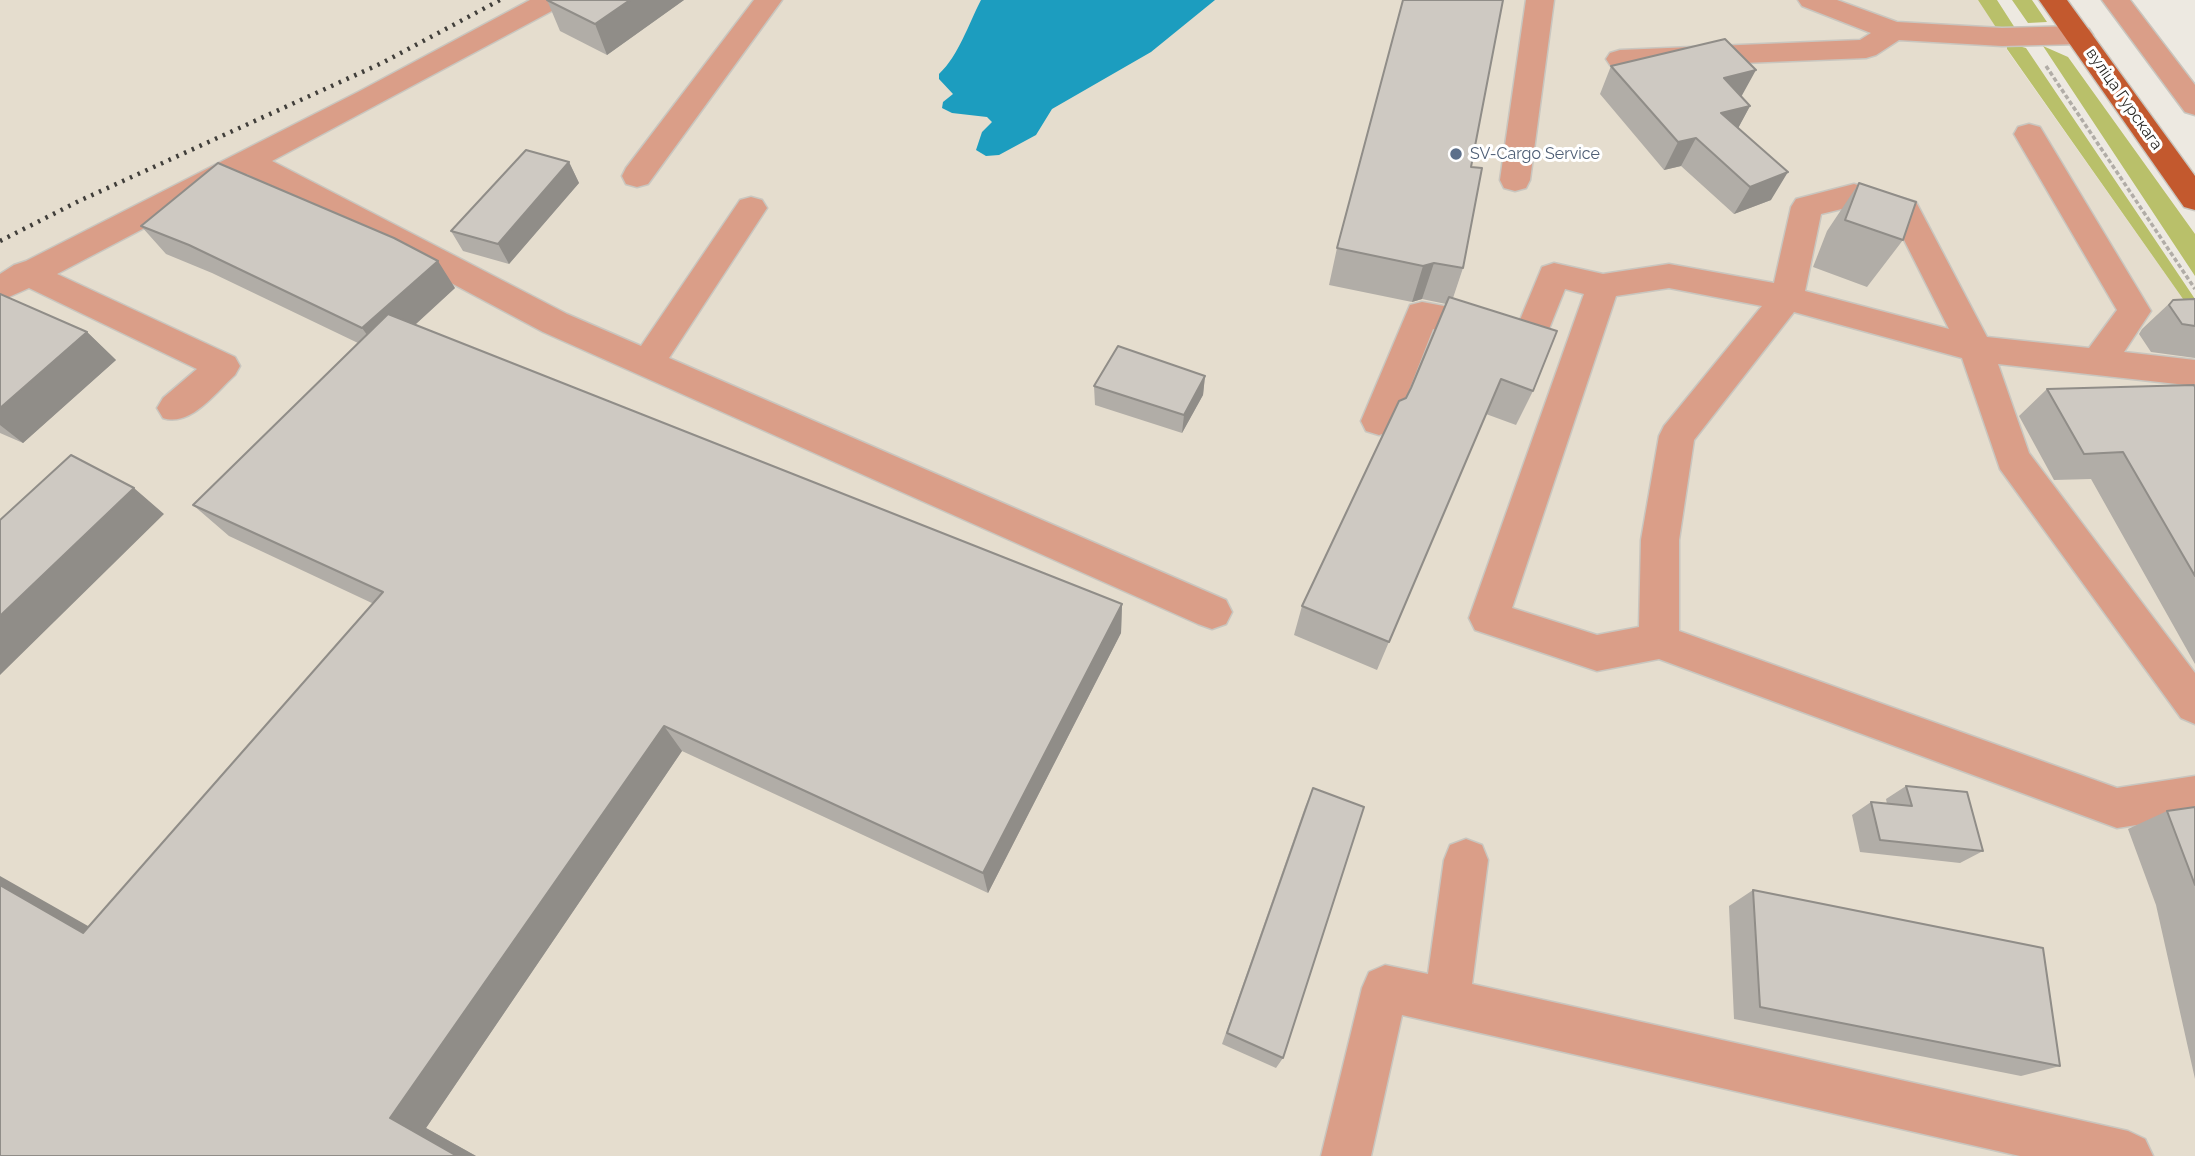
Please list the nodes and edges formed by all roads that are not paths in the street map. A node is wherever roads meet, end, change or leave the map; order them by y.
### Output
1 (551, 0) edge
2 (768, 0) edge
3 (1541, 0) edge
4 (1812, 0) edge
5 (2053, 0) edge
6 (2116, 0) edge
7 (1893, 30) junction
8 (2079, 36) junction
9 (1620, 59) dead end
10 (2195, 105) edge
11 (2029, 134) dead end
12 (247, 161) junction
13 (637, 176) dead end
14 (1515, 180) dead end
15 (2195, 199) edge
16 (751, 208) dead end
17 (13, 281) edge
18 (1603, 286) junction
19 (1787, 298) junction
20 (1976, 349) junction
21 (2098, 362) junction
22 (647, 364) junction
23 (2195, 373) edge
24 (175, 408) dead end
25 (1379, 421) dead end
26 (1212, 611) dead end
27 (1659, 641) junction
28 (2195, 705) edge
29 (2195, 796) edge
30 (1466, 860) dead end
31 (1447, 1002) junction
32 (1346, 1156) edge
33 (2128, 1156) edge

1 - 12 lane
2 - 13 lane
3 - 14 lane
4 - 7 lane
5 - 8 main road, вуліца Гурскага
6 - 10 lane
7 - 8 lane
7 - 9 lane
8 - 15 main road, вуліца Гурскага
11 - 21 lane
12 - 17 lane
12 - 22 lane
16 - 22 lane
17 - 24 lane
18 - 19 lane
18 - 25 lane
18 - 27 lane
19 - 20 lane
19 - 20 lane
19 - 27 lane
20 - 21 lane
20 - 28 lane
21 - 23 lane
22 - 26 lane
27 - 29 lane
30 - 31 lane
31 - 32 lane
31 - 33 lane

